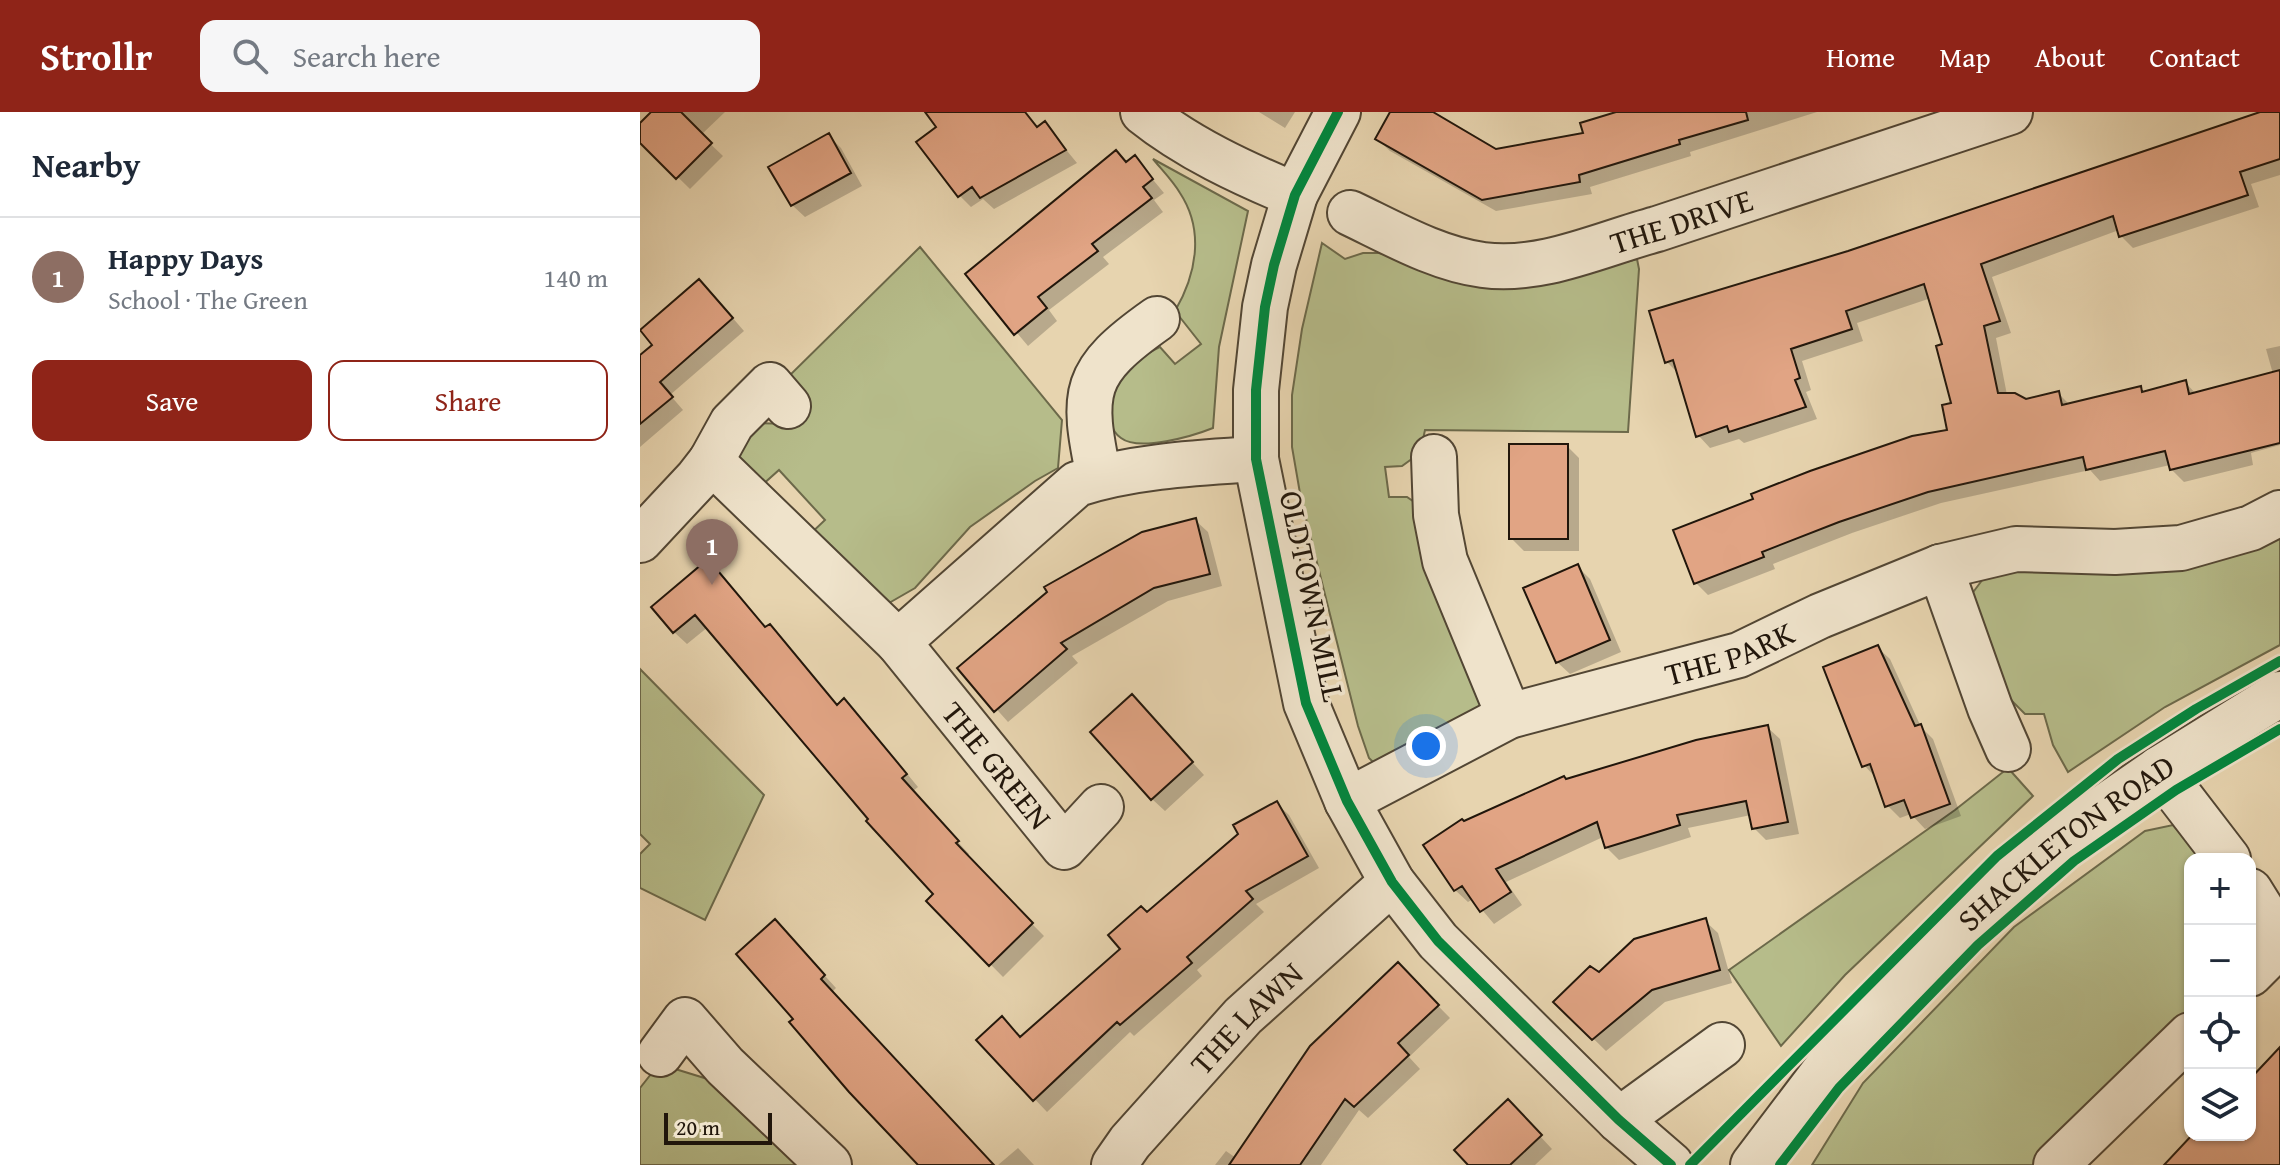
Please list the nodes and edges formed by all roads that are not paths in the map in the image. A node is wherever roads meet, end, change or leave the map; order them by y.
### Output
1 (1143, 112) edge
2 (1338, 112) edge
3 (2010, 112) edge
4 (1295, 195) junction
5 (1350, 213) dead end
6 (1157, 319) dead end
7 (788, 406) dead end
8 (1256, 459) junction
9 (711, 461) junction
10 (1423, 476) dead end
11 (1099, 477) junction
12 (2280, 513) edge
13 (640, 540) edge
14 (1940, 567) junction
15 (898, 642) junction
16 (2280, 694) edge
17 (1509, 716) junction
18 (2008, 749) dead end
19 (2159, 769) junction
20 (1347, 801) junction
21 (1101, 807) dead end
22 (2223, 853) edge
23 (1392, 882) junction
24 (2256, 901) edge
25 (2280, 941) edge
26 (2256, 967) edge
27 (2184, 1041) edge
28 (1722, 1045) dead end
29 (660, 1054) dead end
30 (1638, 1148) edge
31 (829, 1165) edge
32 (1114, 1165) edge
33 (1753, 1165) edge
34 (2056, 1165) edge

1 - 4 street
2 - 4 street, OLDTOWN MILL
3 - 5 street, THE DRIVE
4 - 8 street, OLDTOWN MILL
6 - 11 street
7 - 9 street
8 - 11 street
8 - 20 street, OLDTOWN MILL
9 - 13 street
9 - 15 street, THE GREEN
10 - 17 street
11 - 15 street
12 - 14 street, THE PARK
14 - 17 street, THE PARK
14 - 18 street
15 - 21 street, THE GREEN
16 - 19 street, SHACKLETON ROAD
17 - 20 street, THE PARK
19 - 22 street
19 - 33 street, SHACKLETON ROAD
20 - 23 street, OLDTOWN MILL
23 - 30 street, OLDTOWN MILL
23 - 32 street, THE LAWN
24 - 25 street
25 - 26 street
27 - 34 street
28 - 30 street
29 - 31 street

